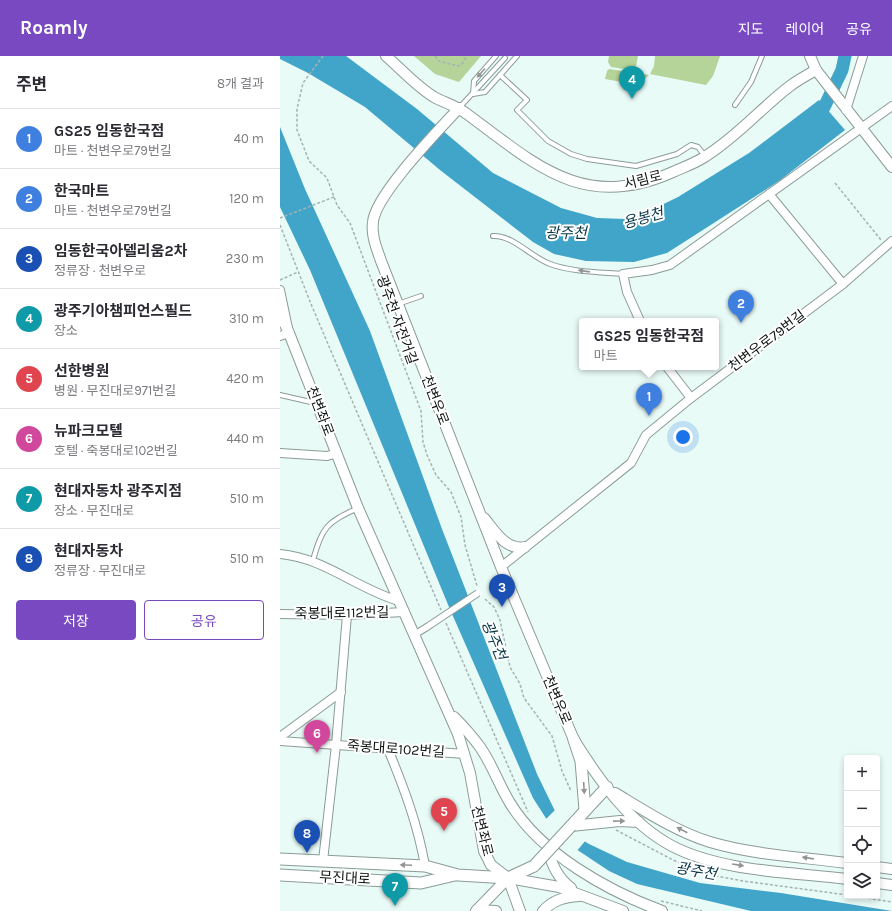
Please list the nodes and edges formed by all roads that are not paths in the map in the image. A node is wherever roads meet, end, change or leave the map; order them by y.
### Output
1 (386, 56) edge
2 (496, 56) edge
3 (516, 56) edge
4 (762, 56) edge
5 (810, 56) edge
6 (863, 56) edge
7 (505, 58) dead end
8 (817, 72) junction
9 (500, 75) junction
10 (472, 94) junction
11 (735, 105) dead end
12 (892, 106) edge
13 (459, 108) junction
14 (846, 110) junction
15 (860, 128) junction
16 (705, 157) junction
17 (892, 167) edge
18 (770, 194) junction
19 (493, 236) dead end
20 (889, 244) edge
21 (623, 274) junction
22 (843, 284) junction
23 (280, 290) edge
24 (421, 296) dead end
25 (398, 304) junction
26 (280, 314) edge
27 (639, 318) edge
28 (285, 335) edge
29 (668, 370) edge
30 (280, 395) edge
31 (691, 398) junction
32 (317, 403) junction
33 (280, 453) edge
34 (337, 453) junction
35 (358, 508) junction
36 (479, 511) junction
37 (525, 547) junction
38 (280, 554) edge
39 (313, 560) junction
40 (500, 567) junction
41 (478, 590) road end
42 (399, 601) junction
43 (404, 612) junction
44 (280, 614) edge
45 (347, 615) junction
46 (414, 635) junction
47 (341, 692) junction
48 (447, 709) junction
49 (280, 736) edge
50 (574, 740) junction
51 (280, 741) edge
52 (336, 745) junction
53 (388, 750) junction
54 (465, 754) junction
55 (607, 787) junction
56 (585, 810) junction
57 (639, 822) junction
58 (571, 826) junction
59 (548, 851) junction
60 (280, 858) edge
61 (323, 861) junction
62 (844, 863) edge
63 (425, 866) junction
64 (880, 867) edge
65 (892, 869) edge
66 (280, 875) edge
67 (458, 875) junction
68 (508, 878) junction
69 (844, 879) edge
70 (880, 883) edge
71 (892, 885) edge
72 (581, 896) junction
73 (476, 910) edge
74 (496, 911) edge
75 (520, 911) edge
76 (544, 911) edge
77 (623, 911) edge
78 (662, 911) edge

1 - 13 street
2 -> 10 lane
3 - 9 lane
4 - 11 lane
5 - 8 street
6 - 14 street
7 - 10 lane
8 - 14 street
8 - 16 street, 서림로
9 - 10 lane
9 - 16 lane
10 - 13 lane
12 - 15 street
13 - 16 street, 서림로
13 - 25 street, 천변우로
14 - 15 street
15 - 17 street
15 - 18 street
18 - 21 street
18 - 22 street
21 -> 19 lane
20 - 22 street, 천변우로79번길
21 - 27 street
22 - 31 street, 천변우로79번길
23 - 28 street
24 - 25 lane
25 - 36 street, 천변우로
26 - 28 street, 천변좌로
28 - 32 street, 천변좌로
29 - 31 street
30 - 32 lane
31 - 37 street, 천변우로79번길
32 - 34 street, 천변좌로
33 - 34 street
34 - 35 street, 천변좌로
35 - 39 lane
35 - 42 street, 천변좌로
36 - 37 street
36 - 40 street, 천변우로
37 - 40 street, 천변우로79번길
38 - 39 street
39 - 42 street
40 - 50 street, 천변우로
41 - 46 street, bridge
42 - 43 street, 천변좌로
43 - 45 street, 죽봉대로112번길
43 - 46 street, 천변좌로
44 - 45 street, 죽봉대로112번길
45 - 47 street
46 - 48 street, 천변좌로
47 - 49 street
47 - 52 street
48 - 54 street, 천변좌로
48 - 78 street, 천변좌로
50 - 55 street, 천변우로
50 -> 56 main road
51 - 52 street, 죽봉대로102번길
52 - 53 street, 죽봉대로102번길
52 - 61 street
53 - 54 street, 죽봉대로102번길
53 - 63 street
54 - 68 street, 천변좌로
55 - 56 main road
55 - 57 street, 천변우로
62 -> 55 street, 천변우로
56 - 58 main road
58 -> 57 street
57 -> 69 street, 천변우로
58 - 59 main road, bridge
59 - 68 main road, 무진대로, bridge
59 - 72 street
60 - 61 main road, 무진대로
63 -> 61 main road, 무진대로
63 - 67 main road, 무진대로
64 - 65 street
66 - 67 main road, 무진대로
67 - 68 main road, 무진대로
68 - 72 street
68 - 73 street
68 - 75 street
70 - 71 street
72 - 76 street
72 - 77 street
73 - 74 street

